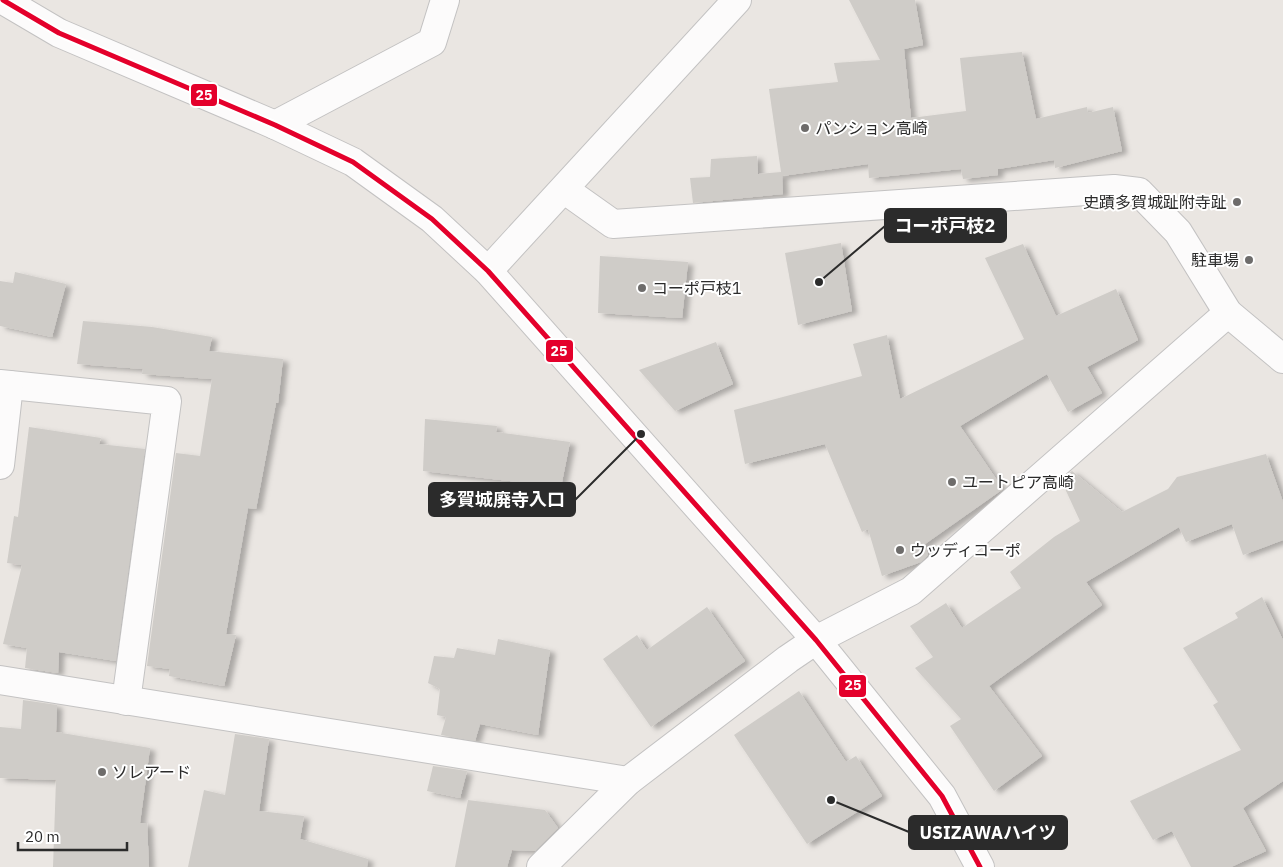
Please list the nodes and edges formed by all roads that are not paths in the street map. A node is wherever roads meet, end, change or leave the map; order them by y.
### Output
1 (3, 0) edge
2 (445, 0) edge
3 (737, 0) edge
4 (275, 125) junction
5 (565, 190) junction
6 (488, 271) junction
7 (1228, 314) junction
8 (1283, 359) edge
9 (4, 385) edge
10 (0, 465) edge
11 (816, 640) junction
12 (0, 680) edge
13 (126, 701) junction
14 (628, 780) junction
15 (541, 867) edge
16 (980, 867) edge

1 - 4 street
2 - 4 street
3 - 5 street
4 - 6 street
5 - 6 street
5 - 7 street
6 - 11 street
7 - 8 street
7 - 11 street
9 - 10 street
9 - 13 street
11 - 14 street
11 - 16 street
12 - 13 street
13 - 14 street
14 - 15 street

